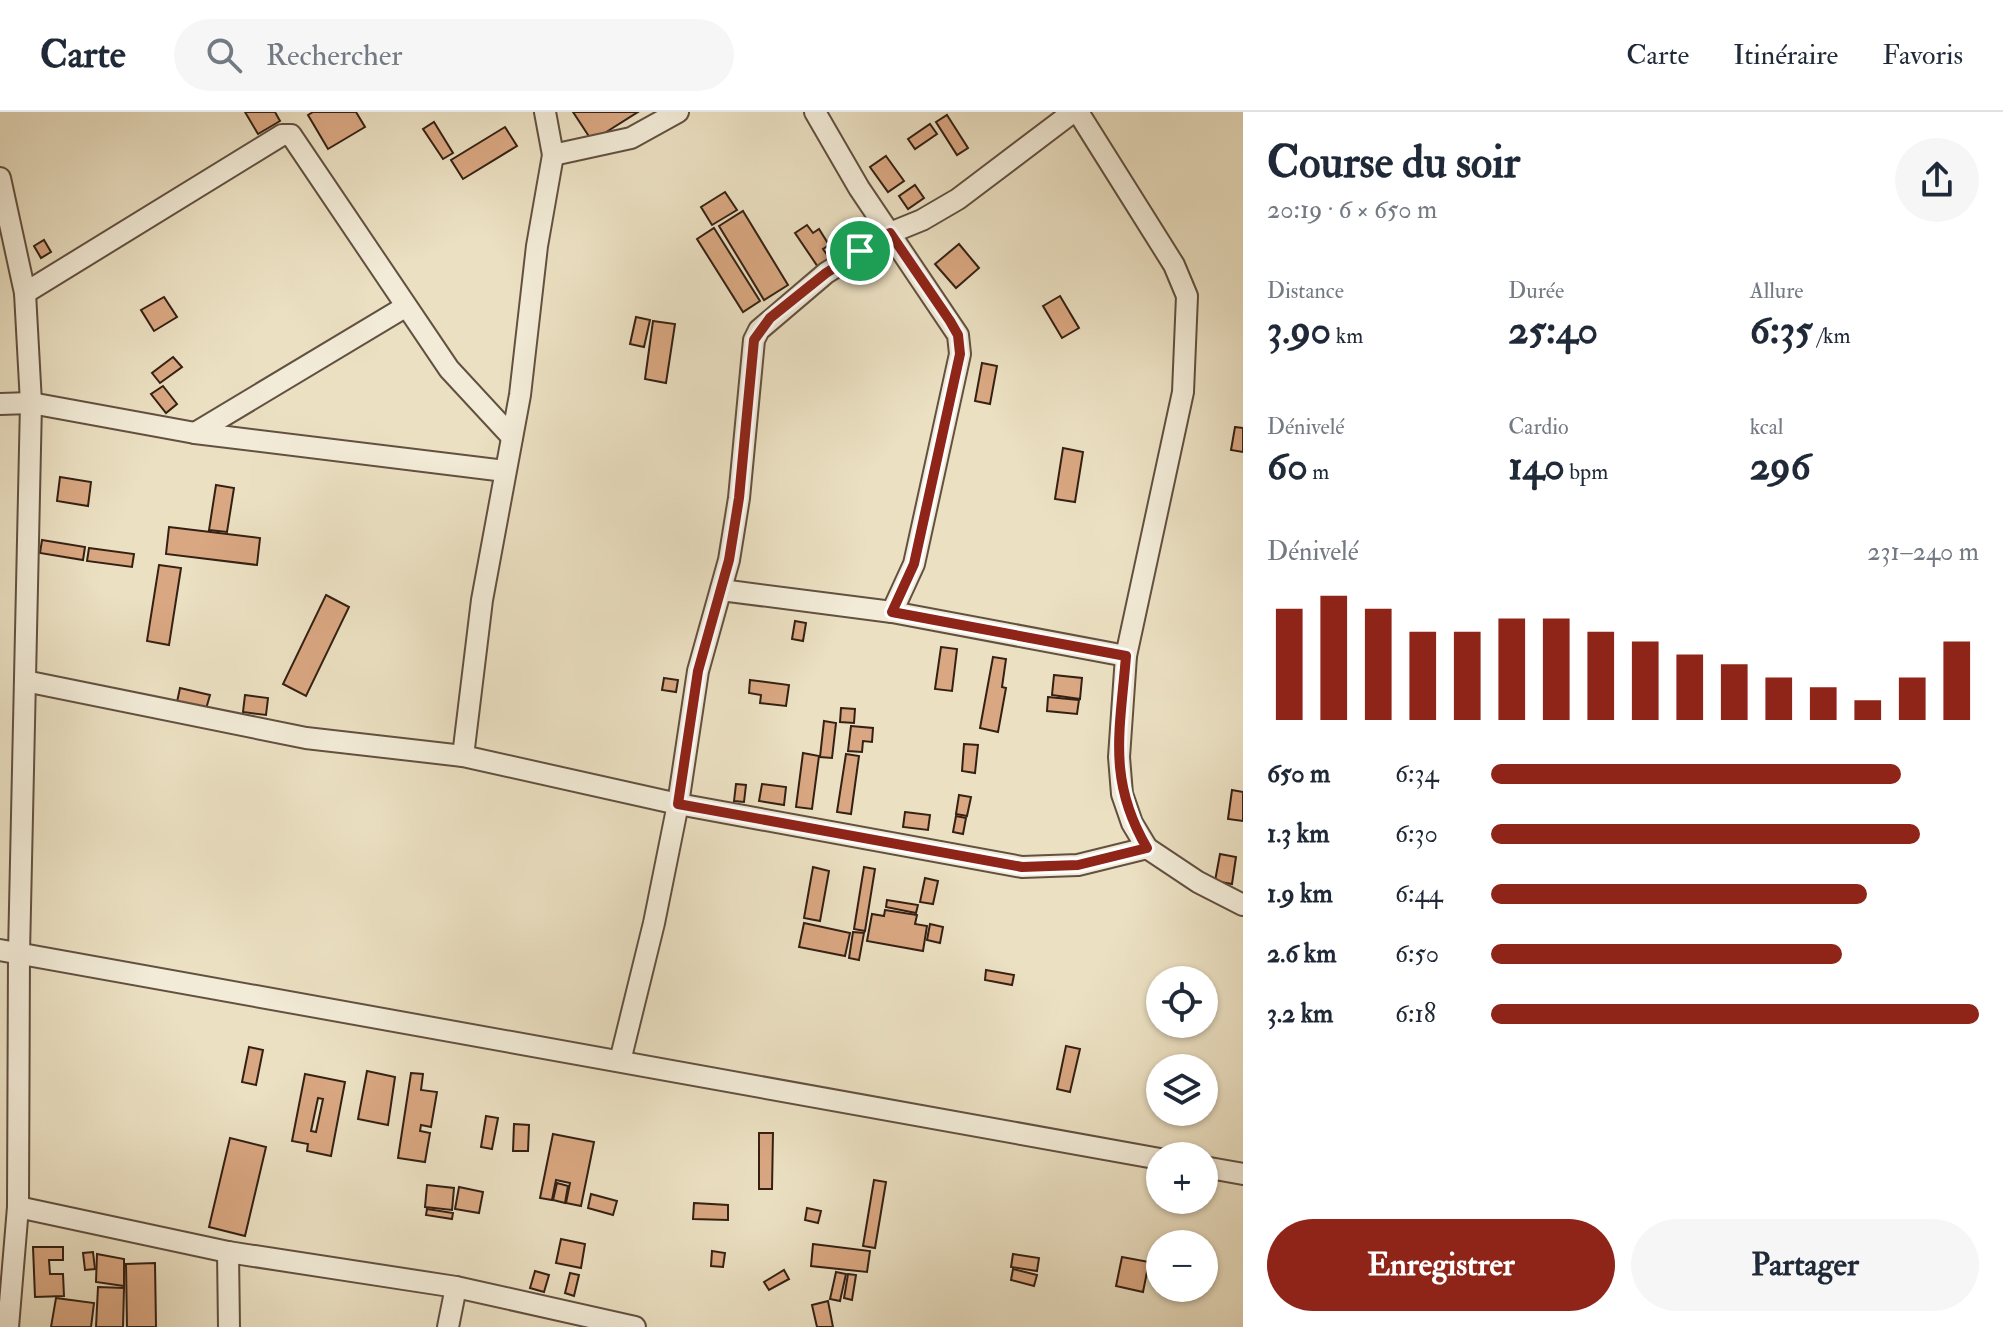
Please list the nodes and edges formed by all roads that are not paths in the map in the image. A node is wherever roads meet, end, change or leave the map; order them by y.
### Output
1 (545, 112) edge
2 (678, 112) edge
3 (815, 112) edge
4 (1076, 112) edge
5 (553, 155) junction
6 (0, 178) edge
7 (890, 233) junction
8 (25, 293) junction
9 (405, 307) junction
10 (31, 403) junction
11 (0, 404) edge
12 (195, 433) junction
13 (512, 437) junction
14 (505, 471) junction
15 (721, 590) junction
16 (892, 612) junction
17 (1126, 656) junction
18 (25, 681) junction
19 (463, 756) junction
20 (678, 804) junction
21 (1147, 848) junction
22 (1243, 905) edge
23 (9, 951) edge
24 (620, 1061) junction
25 (1146, 1156) edge
26 (1218, 1170) edge
27 (1243, 1174) edge
28 (18, 1207) junction
29 (228, 1252) junction
30 (456, 1287) junction
31 (8, 1327) edge
32 (229, 1327) edge
33 (448, 1327) edge
34 (635, 1327) edge

1 - 5 street
2 - 5 street
3 - 7 street
4 - 7 street
4 - 17 street
5 - 13 street
6 - 8 street
7 - 15 street
7 - 16 street
8 - 9 street
8 - 10 street
9 - 12 street
9 - 13 street
10 - 11 street
10 - 12 street
10 - 18 street
12 - 14 street
13 - 14 street
14 - 19 street
15 - 16 street
15 - 20 street
16 - 17 street
17 - 21 street
18 - 19 street
18 - 23 street
19 - 20 street
20 - 21 street
20 - 24 street
21 - 22 street
23 - 24 street
23 - 28 street
24 - 25 street
26 - 27 street
28 - 29 street
28 - 31 street
29 - 30 street
29 - 32 street
30 - 33 street
30 - 34 street

